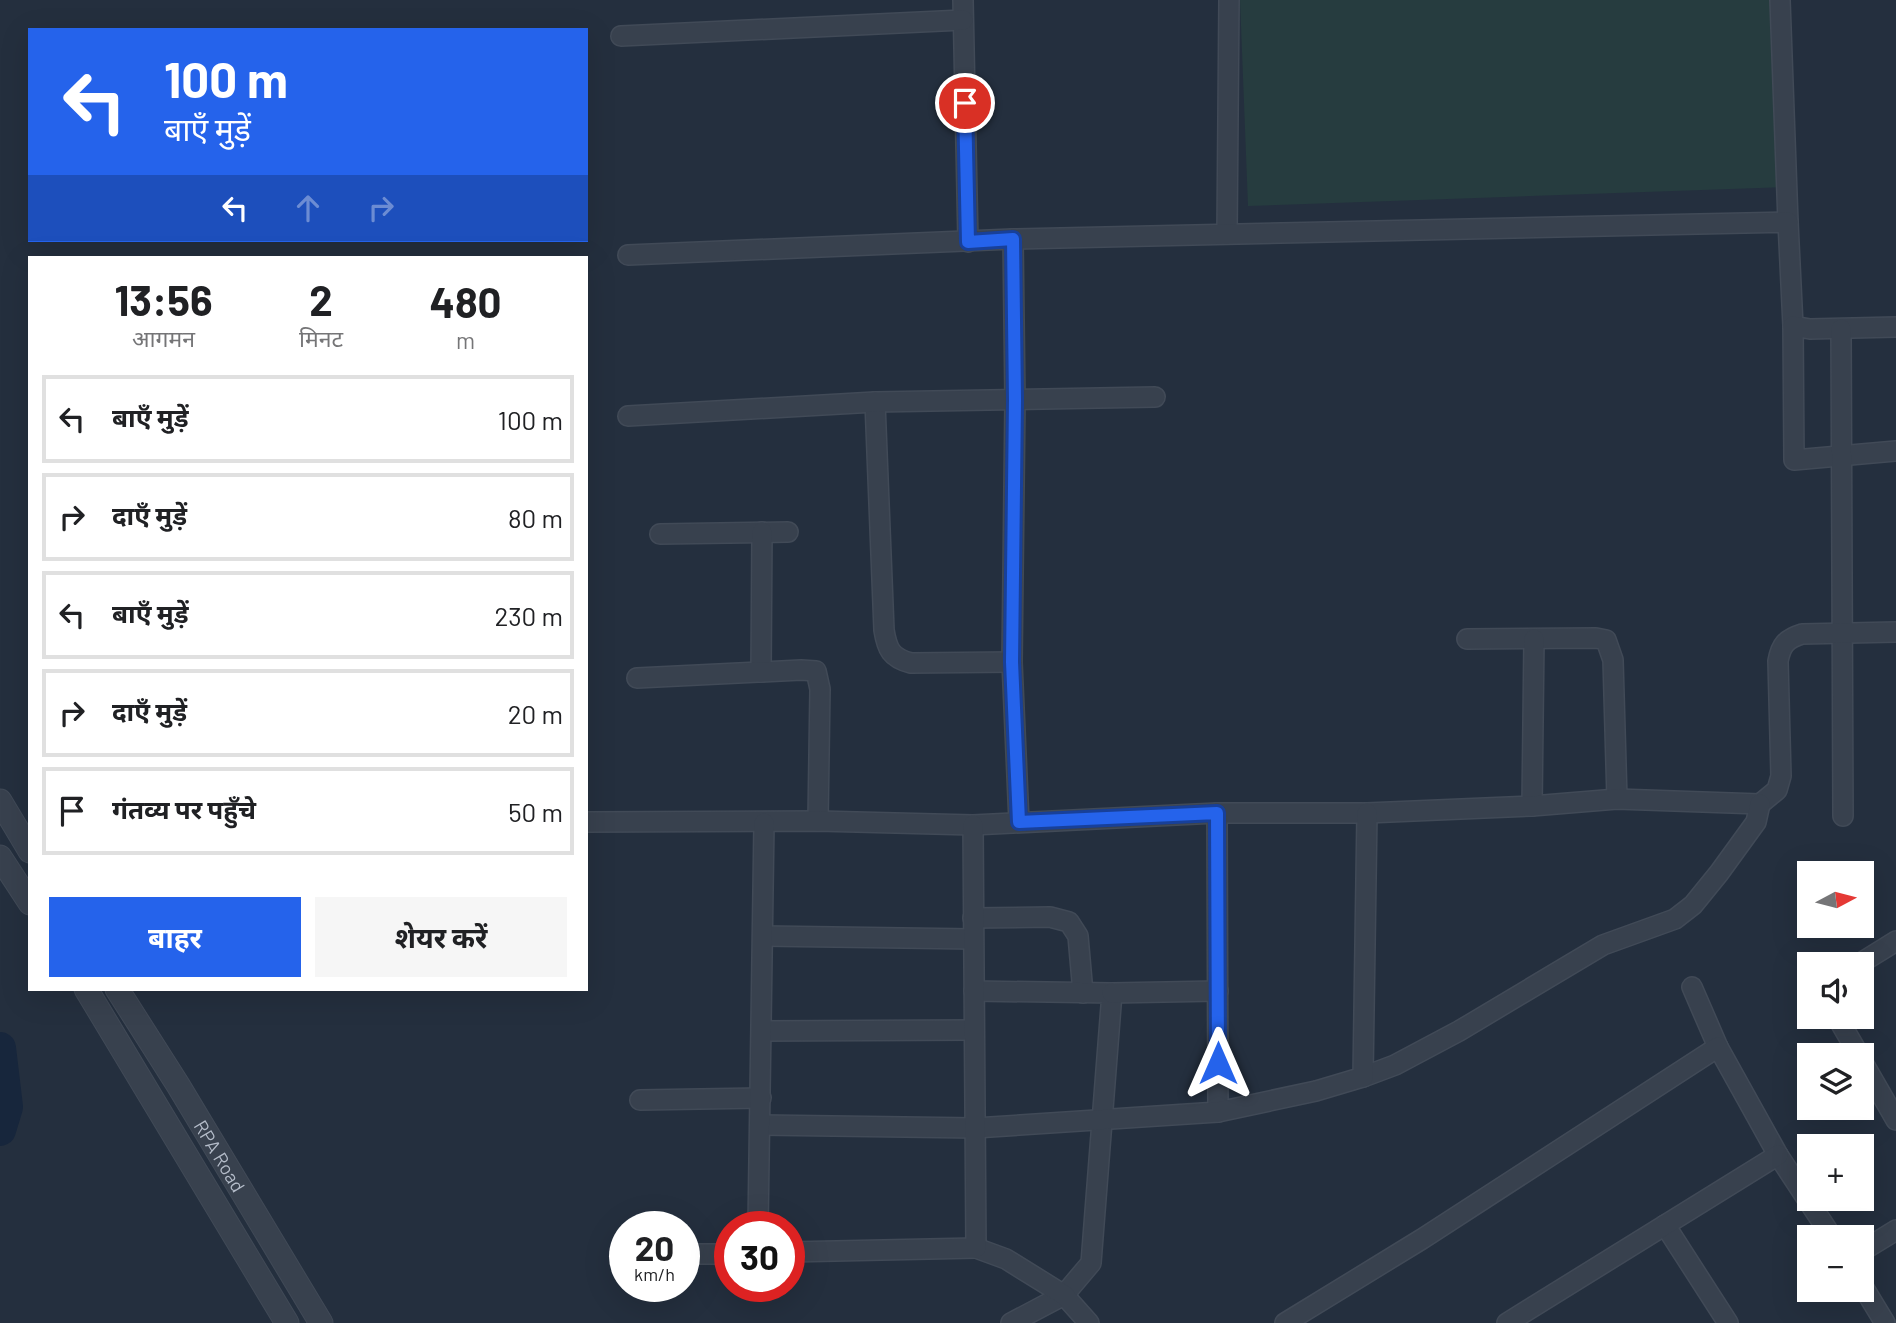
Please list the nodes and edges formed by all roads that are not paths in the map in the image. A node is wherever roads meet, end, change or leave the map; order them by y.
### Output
1 (1229, 0) edge
2 (1780, 0) edge
3 (963, 10) edge
4 (621, 36) dead end
5 (1788, 222) junction
6 (1227, 234) junction
7 (1013, 239) junction
8 (968, 242) junction
9 (628, 255) dead end
10 (1793, 326) junction
11 (1896, 327) edge
12 (1841, 329) junction
13 (1155, 397) dead end
14 (1015, 400) junction
15 (875, 401) junction
16 (628, 416) dead end
17 (1896, 451) edge
18 (1842, 457) junction
19 (762, 532) junction
20 (788, 532) dead end
21 (660, 534) dead end
22 (1841, 632) junction
23 (1896, 632) edge
24 (1467, 639) dead end
25 (1534, 639) junction
26 (1012, 662) junction
27 (761, 672) junction
28 (637, 678) dead end
29 (1617, 799) junction
30 (0, 800) edge
31 (1760, 804) junction
32 (1532, 806) junction
33 (1217, 813) junction
34 (1367, 813) junction
35 (1843, 816) dead end
36 (818, 821) junction
37 (588, 822) edge
38 (1019, 822) junction
39 (764, 823) junction
40 (973, 825) junction
41 (28, 847) edge
42 (28, 849) edge
43 (2, 860) edge
44 (28, 900) edge
45 (973, 918) junction
46 (764, 936) junction
47 (973, 939) junction
48 (1896, 941) edge
49 (1874, 954) edge
50 (1692, 987) dead end
51 (974, 990) junction
52 (87, 991) edge
53 (118, 991) edge
54 (1217, 991) junction
55 (1083, 993) junction
56 (1112, 993) junction
57 (974, 1030) junction
58 (762, 1031) junction
59 (1718, 1047) junction
60 (1363, 1077) junction
61 (1874, 1082) edge
62 (761, 1098) junction
63 (640, 1100) dead end
64 (1219, 1112) junction
65 (1102, 1120) junction
66 (1896, 1120) edge
67 (760, 1125) junction
68 (975, 1128) junction
69 (1778, 1155) junction
70 (758, 1211) edge
71 (1665, 1225) junction
72 (1824, 1225) edge
73 (1896, 1230) edge
74 (1874, 1244) edge
75 (976, 1248) junction
76 (805, 1252) edge
77 (1064, 1296) junction
78 (1872, 1302) edge
79 (288, 1323) edge
80 (321, 1323) edge
81 (1011, 1323) edge
82 (1089, 1323) edge
83 (1285, 1323) edge
84 (1507, 1323) edge
85 (1728, 1323) edge
86 (1885, 1323) edge

1 - 6 street
2 - 5 street
3 - 4 street
3 - 8 street
5 - 6 street
5 - 10 street
6 - 7 street
7 - 8 street
7 - 14 street
8 - 9 street
10 - 12 street
10 - 18 street
11 - 12 street
12 - 18 street
13 - 14 street
14 - 15 street
14 - 26 street
15 - 16 street
15 - 26 street
17 - 18 street
18 - 22 street
19 - 20 street
19 - 21 street
19 - 27 street
22 - 23 street
22 - 31 street
22 - 35 street
24 - 25 street
25 - 29 street
25 - 32 street
26 - 38 street
27 - 28 street
27 - 36 street
29 - 31 street
29 - 32 street
30 - 41 street
31 - 60 street
32 - 34 street
33 - 34 street
33 - 38 street
33 - 54 street
34 - 60 street
36 - 39 street
36 - 40 street
37 - 39 street
38 - 40 street
39 - 46 street
40 - 45 street
42 - 43 street
43 - 44 street
45 - 47 street
45 - 55 street
46 - 47 street
46 - 58 street
47 - 51 street
48 - 49 street
50 - 59 street
51 - 55 street
51 - 57 street
52 - 79 street
53 - 80 street, RPA Road
54 - 56 street
54 - 64 street
55 - 56 street
56 - 65 street
57 - 58 street
57 - 68 street
58 - 62 street
59 - 69 street
59 - 83 street
60 - 64 street
61 - 66 street
62 - 63 street
62 - 67 street
64 - 65 street
65 - 68 street
65 - 77 street
67 - 68 street
67 - 70 street
68 - 75 street
69 - 71 street
69 - 72 street
71 - 84 street
71 - 85 street
73 - 74 street
75 - 76 street
75 - 77 street
77 - 81 street
77 - 82 street
78 - 86 street

